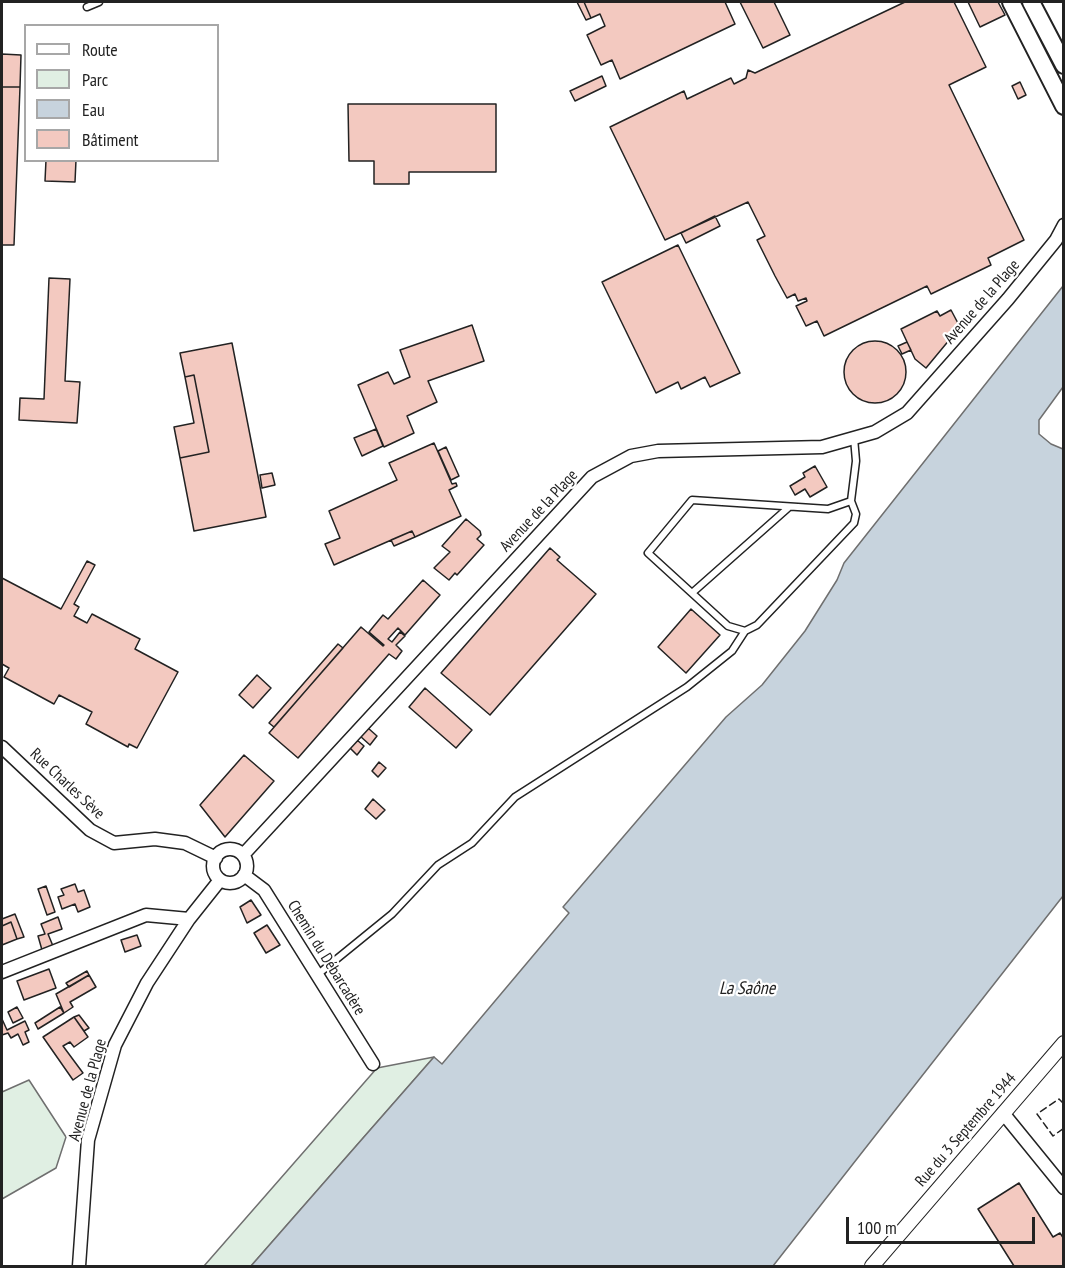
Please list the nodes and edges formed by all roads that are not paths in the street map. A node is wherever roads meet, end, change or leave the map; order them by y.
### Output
1 (99, 2) edge
2 (1011, 2) edge
3 (1032, 2) edge
4 (87, 7) dead end
5 (1064, 65) edge
6 (1064, 106) edge
7 (1064, 225) edge
8 (854, 438) junction
9 (851, 501) junction
10 (789, 508) junction
11 (692, 593) junction
12 (745, 631) junction
13 (2, 747) edge
14 (243, 855) junction
15 (216, 858) junction
16 (244, 875) junction
17 (220, 880) junction
18 (189, 919) junction
19 (2, 972) edge
20 (317, 975) junction
21 (1064, 1042) edge
22 (373, 1064) dead end
23 (1003, 1113) junction
24 (1064, 1188) edge
25 (79, 1266) edge
26 (872, 1266) edge

1 - 4 lane
2 - 6 main road
3 - 5 main road
7 - 8 street, Avenue de la Plage
8 - 9 lane
8 - 14 street, Avenue de la Plage
9 - 10 lane
9 - 12 lane
10 - 11 lane
10 - 11 lane
11 - 12 lane
12 - 20 lane
13 - 15 street, Rue Charles Sève
14 - 15 street
14 - 16 street
15 - 17 street
16 - 17 street
16 - 20 street, Chemin du Débarcadère
17 - 18 street, Avenue de la Plage
18 - 19 street
18 - 25 street, Avenue de la Plage
20 - 22 street, Chemin du Débarcadère
21 - 23 street, Rue du 3 Septembre 1944
23 - 24 street
23 - 26 street, Rue du 3 Septembre 1944

